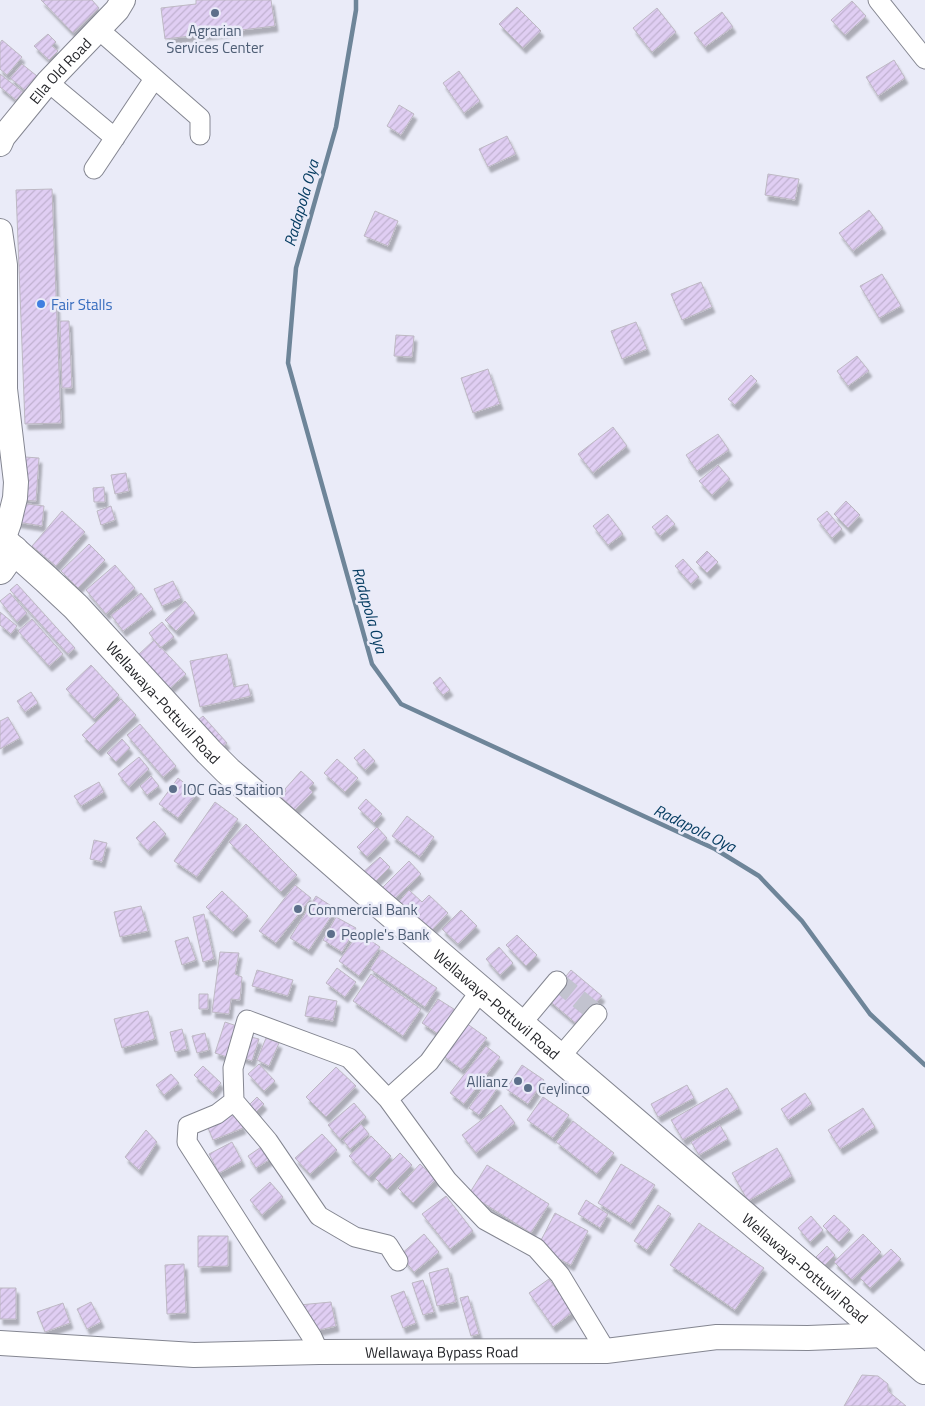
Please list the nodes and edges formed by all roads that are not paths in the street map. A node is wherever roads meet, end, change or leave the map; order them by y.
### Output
1 (122, 0) edge
2 (878, 0) edge
3 (98, 29) junction
4 (925, 59) edge
5 (154, 79) junction
6 (48, 82) junction
7 (200, 135) dead end
8 (115, 138) junction
9 (0, 144) edge
10 (94, 169) dead end
11 (0, 231) edge
12 (4, 549) edge
13 (557, 981) dead end
14 (481, 990) junction
15 (597, 1014) dead end
16 (521, 1024) junction
17 (560, 1058) junction
18 (388, 1099) junction
19 (234, 1101) junction
20 (398, 1262) dead end
21 (885, 1336) junction
22 (0, 1343) edge
23 (606, 1351) junction
24 (319, 1352) junction
25 (925, 1370) edge

1 - 3 main road, Ella Old Road
2 - 4 street
3 - 5 street
3 - 6 main road, Ella Old Road
5 - 7 street
5 - 8 street
6 - 8 street
6 - 9 main road, Ella Old Road
8 - 10 street
11 - 12 main road
12 - 14 highway, Wellawaya-Pottuvil Road
13 - 16 street
14 - 16 highway, Wellawaya-Pottuvil Road
14 - 18 street
15 - 17 street
16 - 17 highway, Wellawaya-Pottuvil Road
17 - 21 highway, Wellawaya-Pottuvil Road
18 - 19 street
18 - 23 street
19 - 20 street
19 - 24 street
21 - 23 main road, Wellawaya Bypass Road
21 - 25 highway, Wellawaya-Pottuvil Road
22 - 24 main road, Wellawaya Bypass Road
23 - 24 main road, Wellawaya Bypass Road

